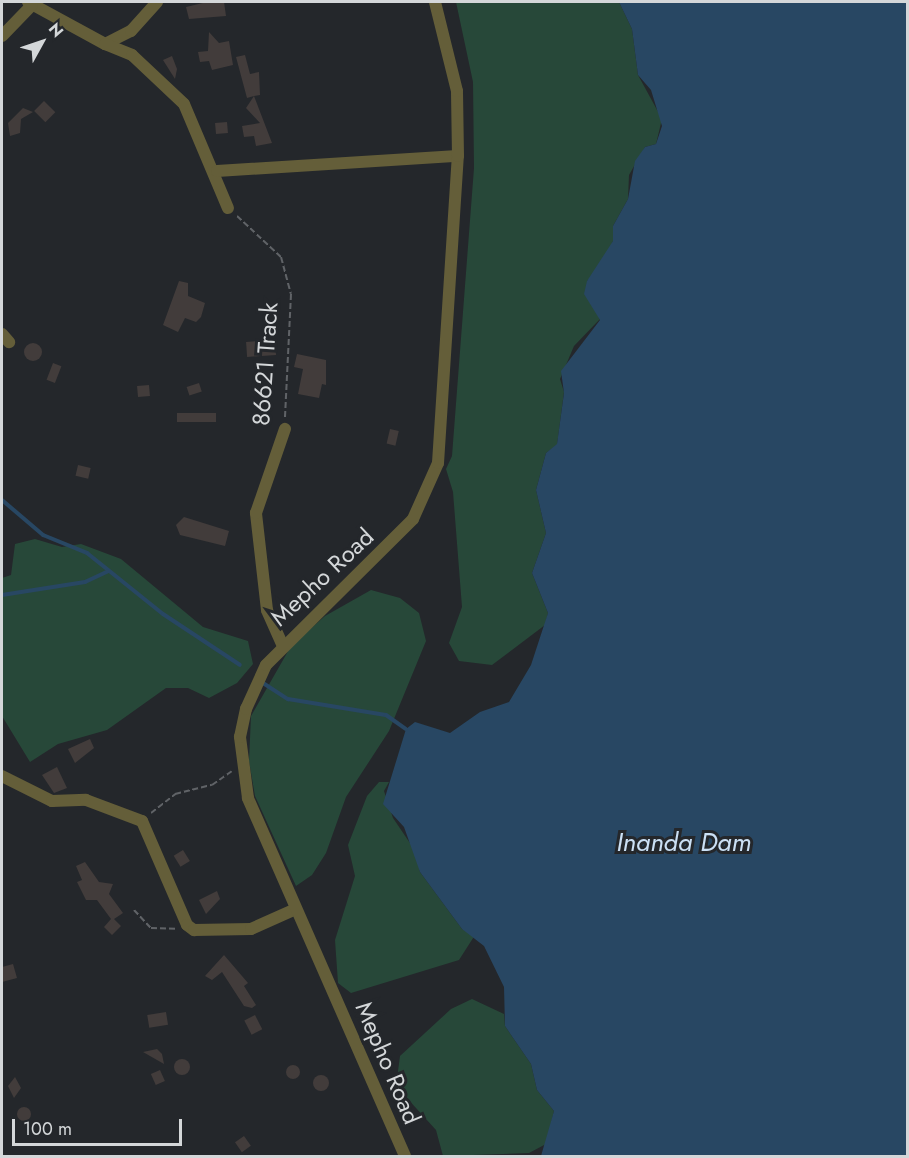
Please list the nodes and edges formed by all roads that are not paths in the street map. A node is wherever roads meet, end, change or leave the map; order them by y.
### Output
1 (157, 2) edge
2 (435, 2) edge
3 (30, 3) edge
4 (2, 36) edge
5 (105, 44) junction
6 (458, 156) junction
7 (217, 171) junction
8 (228, 208) road end
9 (285, 429) road end
10 (282, 644) junction
11 (2, 776) edge
12 (296, 909) junction
13 (405, 1156) edge

1 - 5 street
2 - 6 street, Mepho Road
3 - 4 street
3 - 5 street
5 - 7 street
6 - 7 street
6 - 10 street, Mepho Road
7 - 8 street
9 - 10 street, 86621 Track
10 - 12 street, Mepho Road
11 - 12 street
12 - 13 street, Mepho Road

